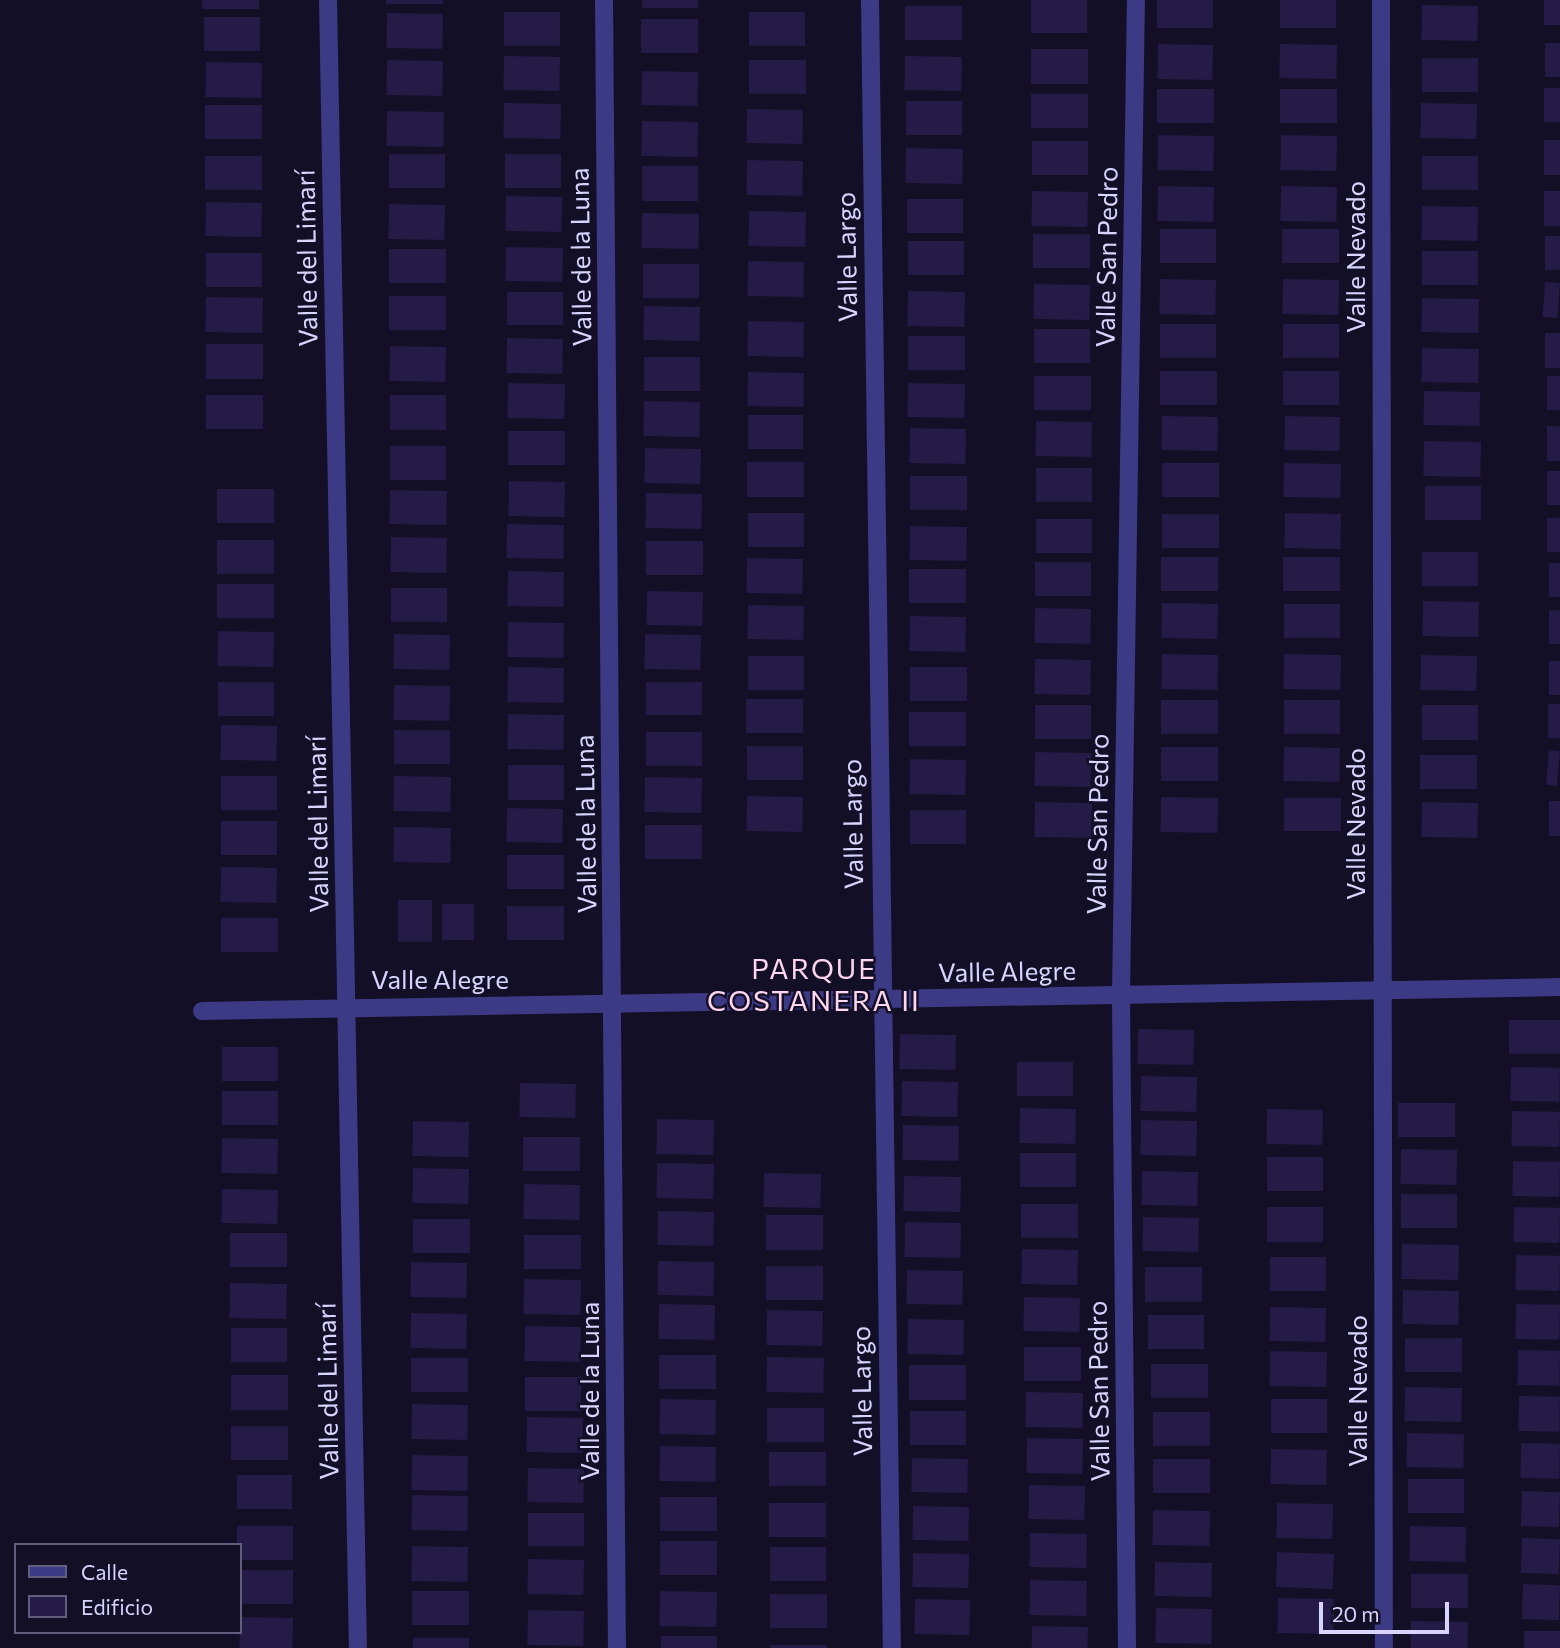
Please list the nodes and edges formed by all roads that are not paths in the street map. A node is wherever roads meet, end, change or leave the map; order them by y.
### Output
1 (328, 0) edge
2 (604, 0) edge
3 (870, 0) edge
4 (1136, 0) edge
5 (1381, 0) edge
6 (1560, 987) edge
7 (1382, 990) junction
8 (1121, 995) junction
9 (881, 1000) junction
10 (613, 1004) junction
11 (346, 1006) junction
12 (202, 1012) dead end
13 (358, 1648) edge
14 (617, 1648) edge
15 (892, 1648) edge
16 (1127, 1648) edge
17 (1384, 1648) edge

1 - 11 street, Valle del Limarí
2 - 10 street, Valle de la Luna
3 - 9 street, Valle Largo
4 - 8 street, Valle San Pedro
5 - 7 street, Valle Nevado
6 - 7 street, Valle Alegre
7 - 8 street, Valle Alegre
7 - 17 street, Valle Nevado
8 - 9 street, Valle Alegre
8 - 16 street, Valle San Pedro
9 - 10 street, Valle Alegre
9 - 15 street, Valle Largo
10 - 11 street, Valle Alegre
10 - 14 street, Valle de la Luna
11 - 12 street, Valle Alegre
11 - 13 street, Valle del Limarí

